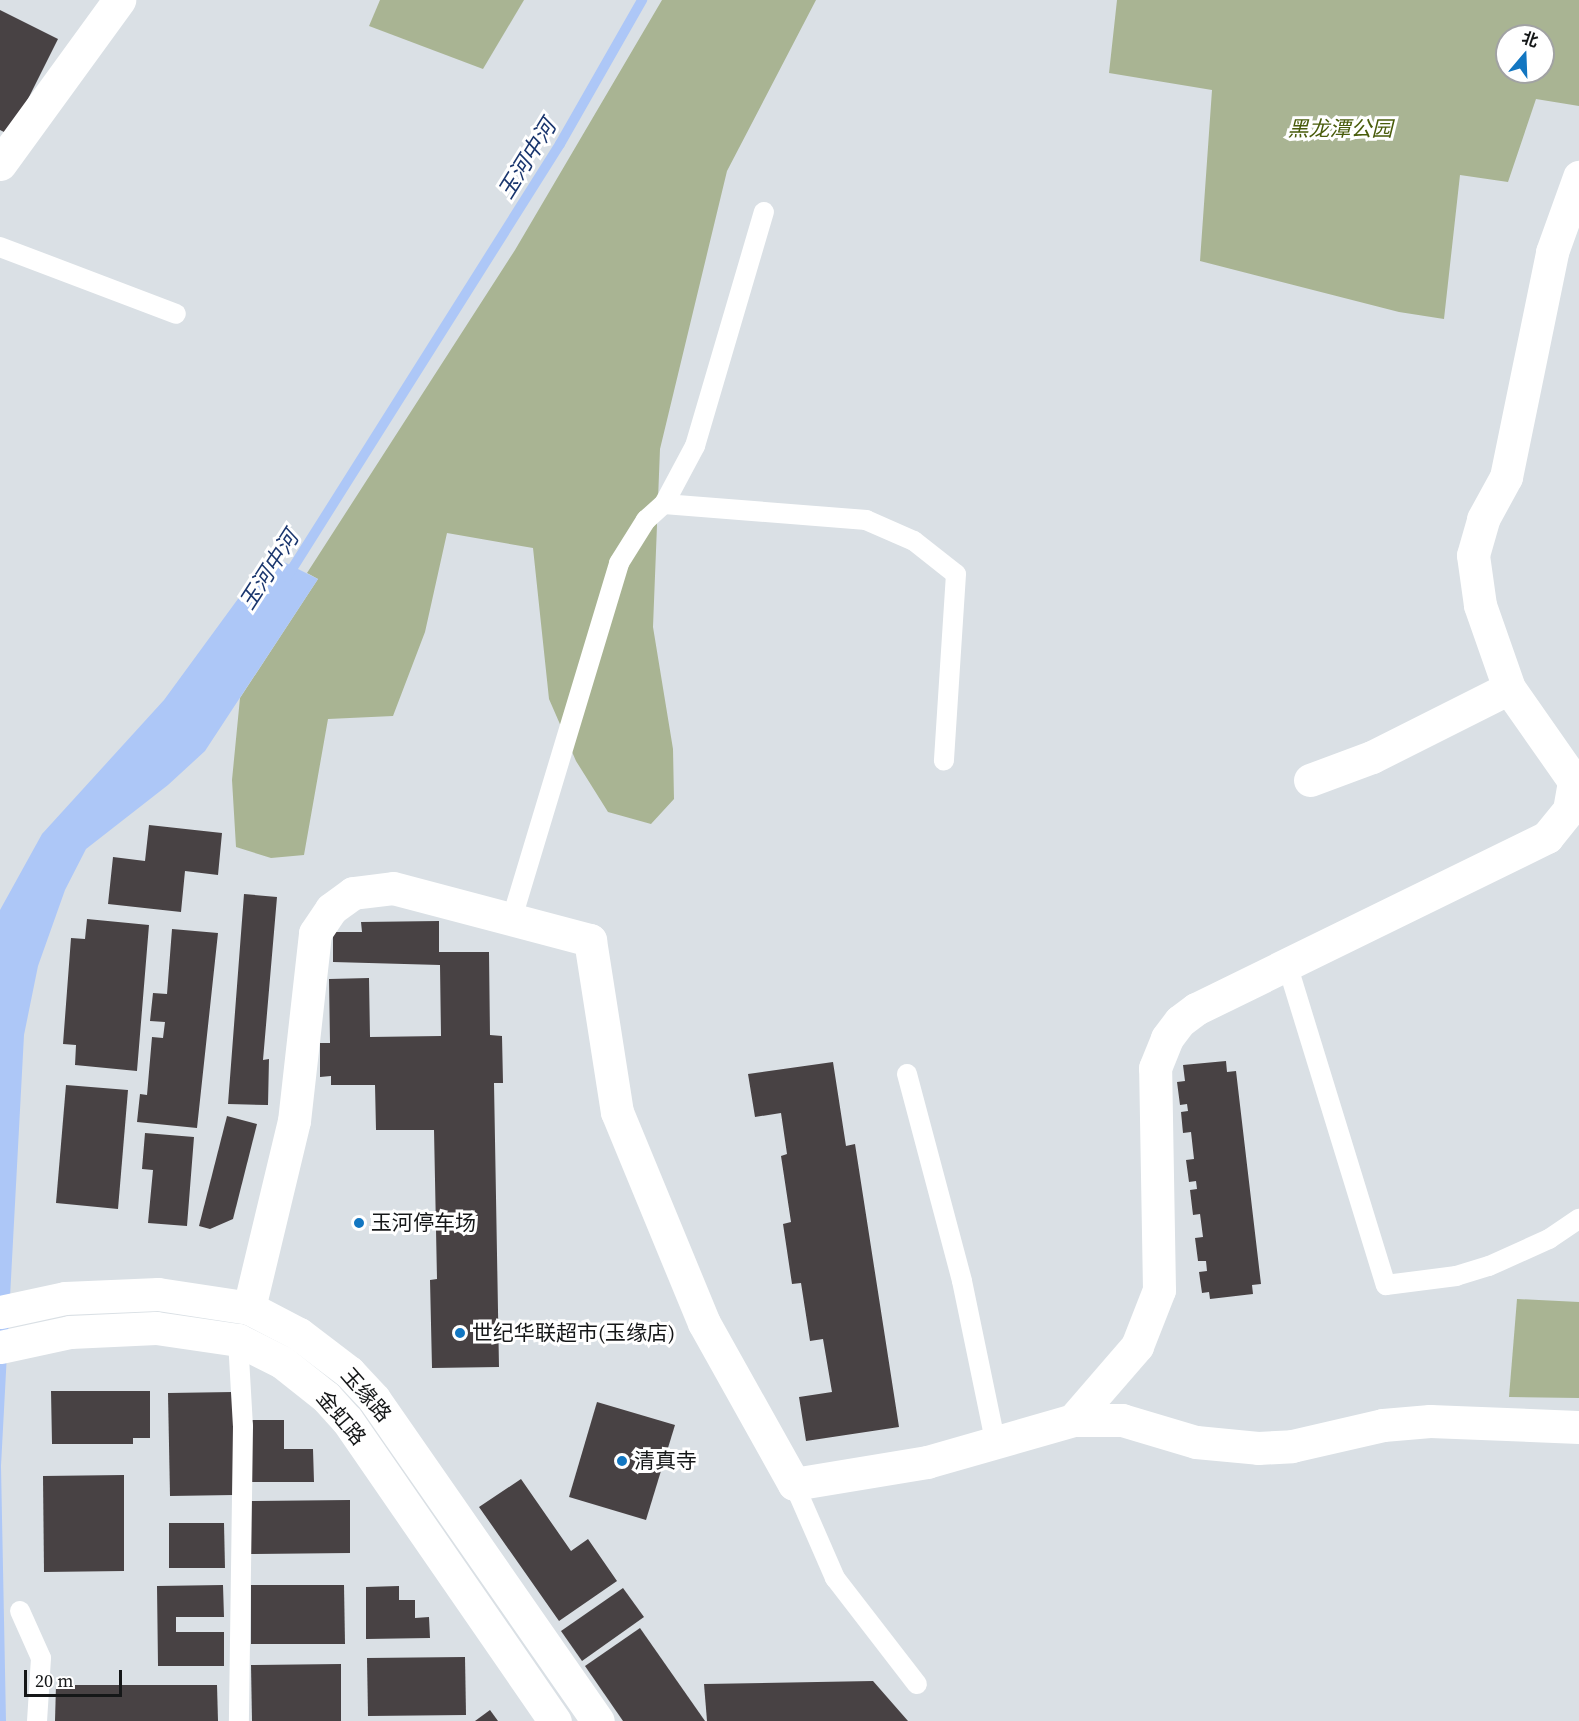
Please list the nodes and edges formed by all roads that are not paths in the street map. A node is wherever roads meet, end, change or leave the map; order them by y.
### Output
1 (118, 0) edge
2 (0, 164) edge
3 (1579, 177) edge
4 (764, 212) dead end
5 (0, 247) edge
6 (176, 314) dead end
7 (664, 504) junction
8 (1509, 688) junction
9 (944, 761) dead end
10 (1310, 780) dead end
11 (512, 918) junction
12 (1287, 964) junction
13 (907, 1074) dead end
14 (1579, 1219) edge
15 (249, 1308) junction
16 (0, 1312) edge
17 (238, 1340) junction
18 (0, 1347) edge
19 (1073, 1420) junction
20 (1579, 1427) edge
21 (995, 1441) junction
22 (794, 1484) junction
23 (20, 1611) dead end
24 (917, 1684) dead end
25 (38, 1721) edge
26 (239, 1721) edge
27 (555, 1721) edge
28 (598, 1721) edge

1 - 2 street
3 - 8 street
4 - 7 lane
5 - 6 lane
7 - 9 lane
7 - 11 lane
8 - 10 street
8 - 12 street
11 - 15 street
11 - 22 street
12 - 14 lane
12 - 19 street
13 - 21 lane
15 - 16 street, 玉缘路
15 - 28 street, 玉缘路
17 - 18 street, 金虹路
17 - 26 lane
17 - 27 street, 金虹路
19 - 20 street
19 - 21 street
21 - 22 street
22 - 24 lane
23 - 25 lane

